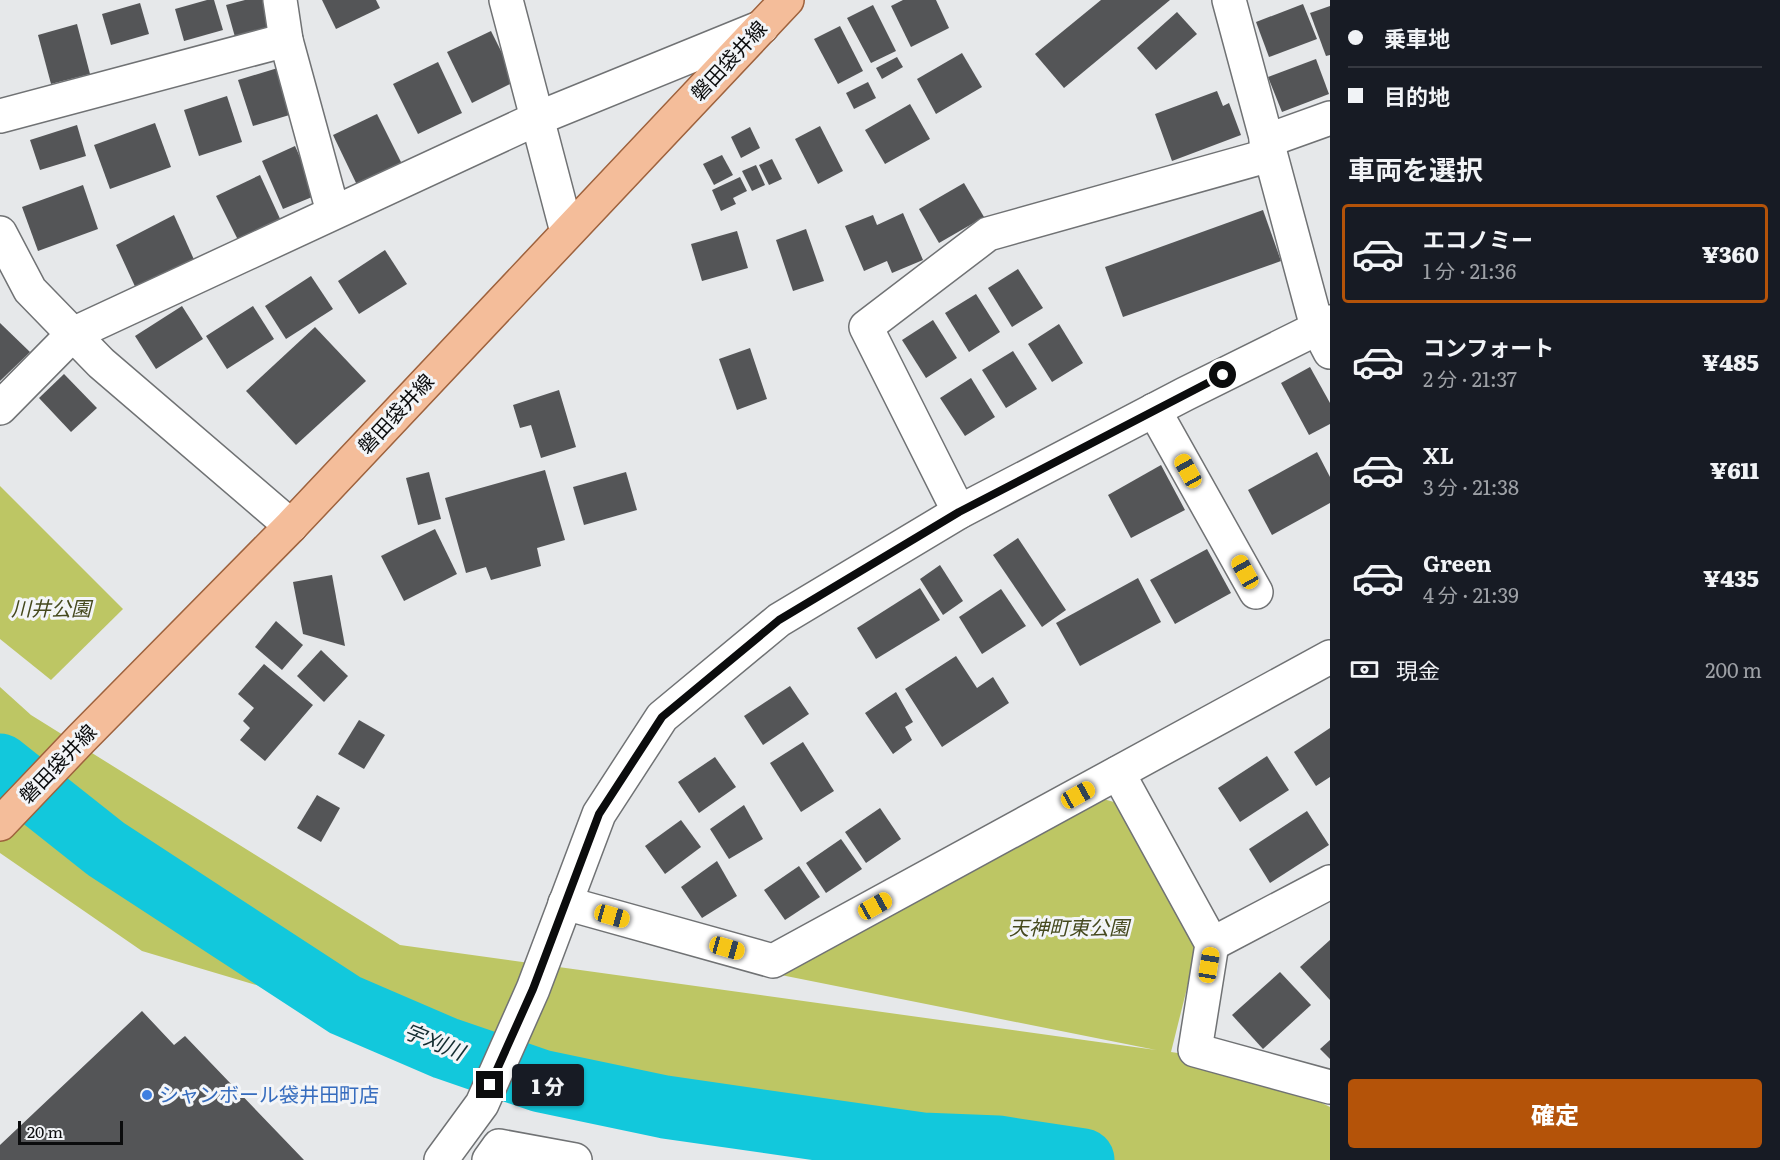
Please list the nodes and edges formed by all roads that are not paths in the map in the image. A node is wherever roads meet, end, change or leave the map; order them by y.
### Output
1 (280, 0) edge
2 (506, 0) edge
3 (787, 0) edge
4 (1229, 0) edge
5 (762, 27) junction
6 (286, 40) junction
7 (0, 116) edge
8 (1330, 118) edge
9 (536, 119) junction
10 (1268, 148) junction
11 (333, 212) junction
12 (567, 232) junction
13 (0, 233) edge
14 (73, 334) junction
15 (1326, 334) edge
16 (0, 408) edge
17 (1154, 410) junction
18 (959, 512) junction
19 (291, 526) junction
20 (1256, 592) dead end
21 (1330, 657) edge
22 (1118, 772) junction
23 (0, 824) edge
24 (1330, 882) edge
25 (565, 903) junction
26 (1212, 944) junction
27 (1330, 1087) edge
28 (441, 1160) edge
29 (489, 1160) edge
30 (575, 1160) edge

1 - 6 street
2 - 9 street
3 - 5 main road, 磐田袋井線
4 - 10 street
5 - 9 street
5 - 12 main road, 磐田袋井線
6 - 7 street
6 - 11 street
8 - 10 street
9 - 11 street
9 - 12 street
10 - 15 street
10 - 18 street
11 - 14 street
12 - 19 main road, 磐田袋井線
13 - 14 street
14 - 16 street
14 - 19 street
15 - 17 street
17 - 18 street
17 - 20 street
18 - 25 street
19 - 23 main road, 磐田袋井線
21 - 22 street
22 - 25 street
22 - 26 street
24 - 26 street
25 - 28 street
26 - 27 street
29 - 30 street

